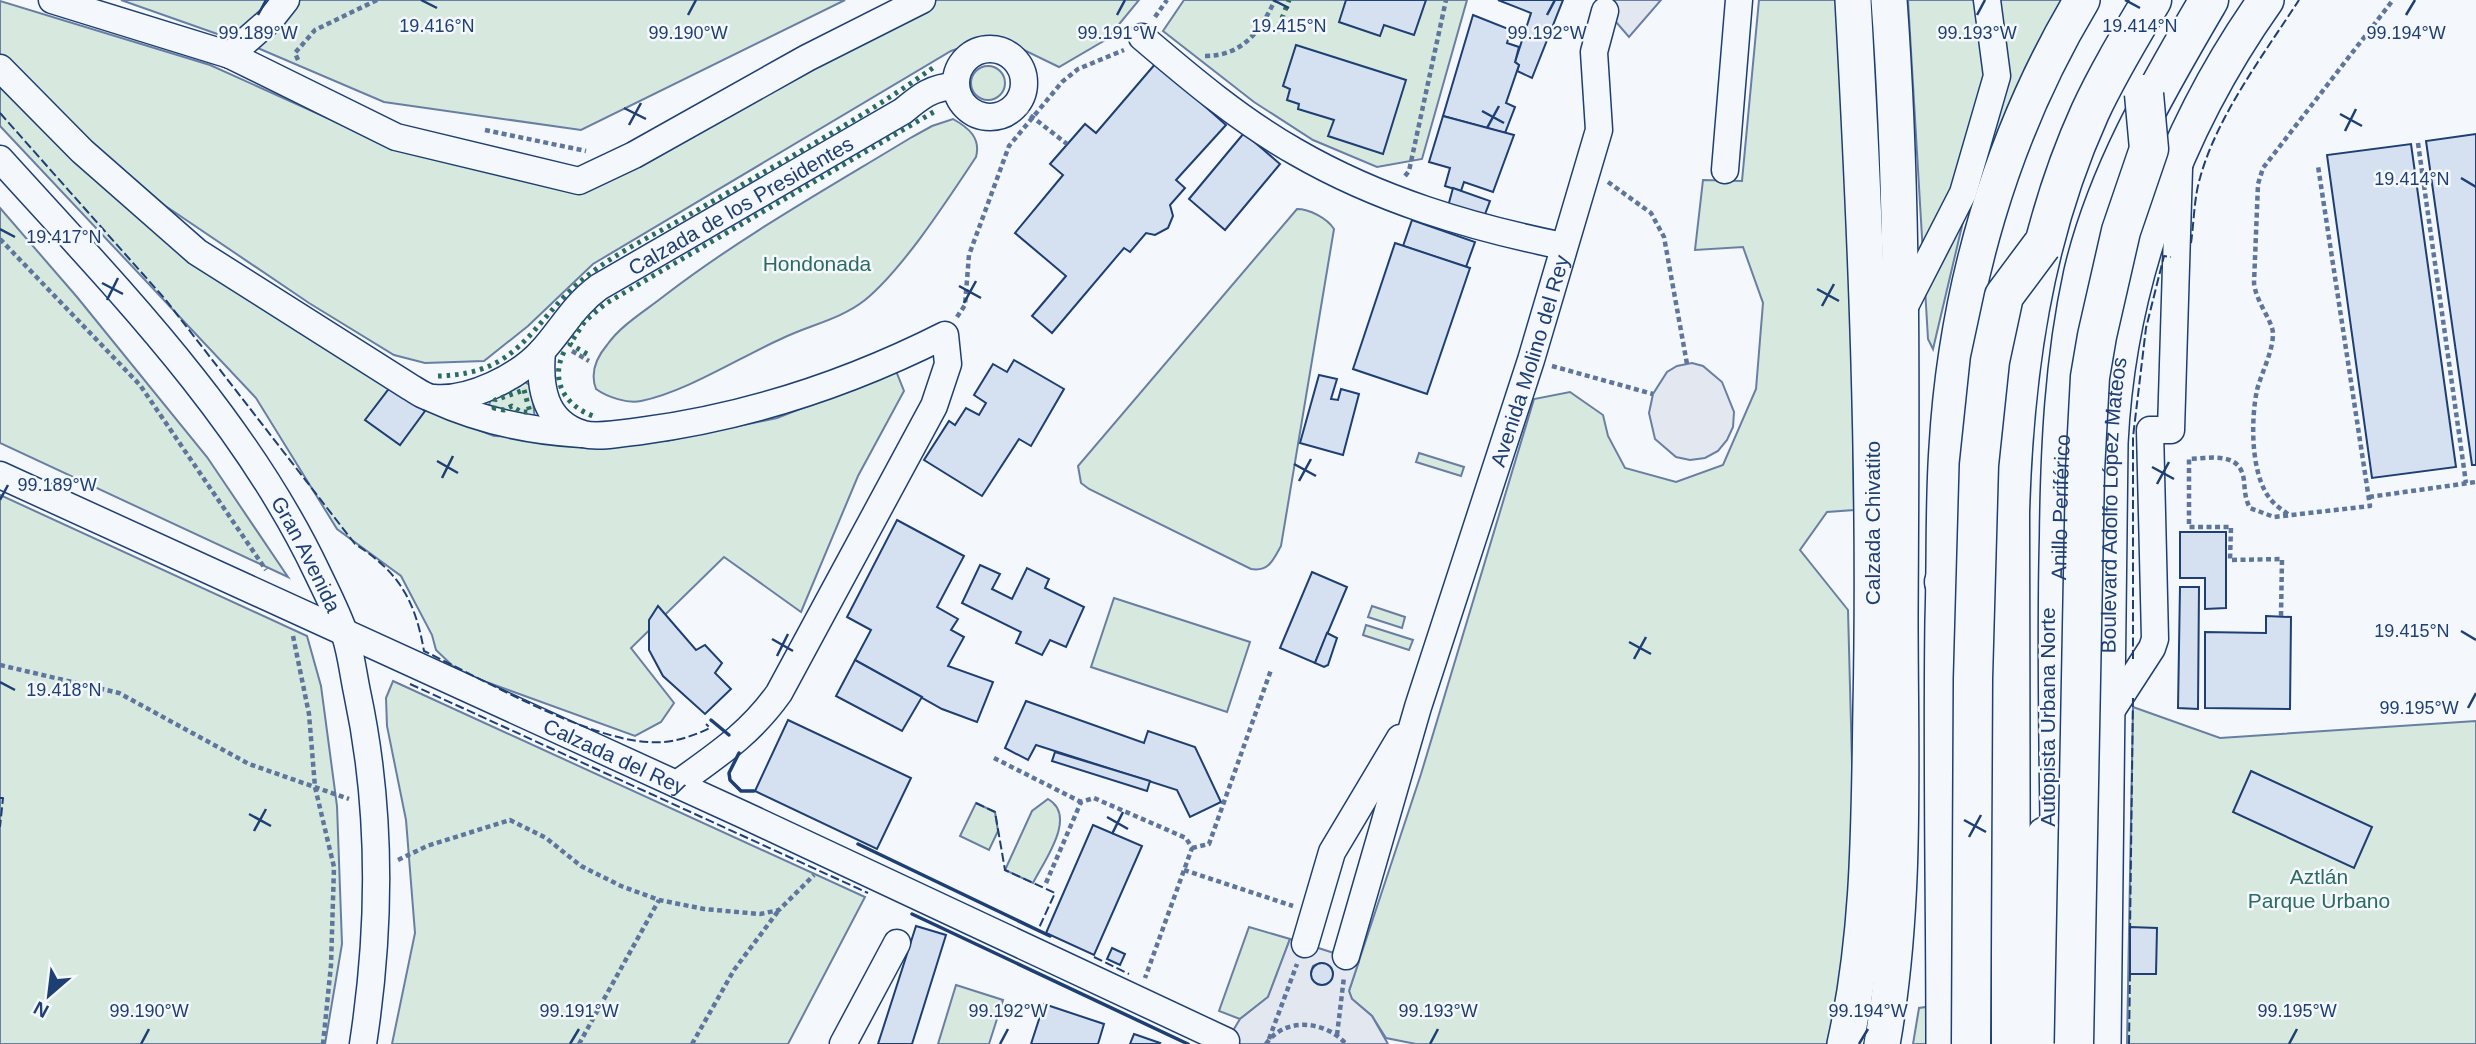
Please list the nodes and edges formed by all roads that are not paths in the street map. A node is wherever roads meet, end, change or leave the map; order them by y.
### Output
1 (52, 0) edge
2 (286, 0) edge
3 (922, 0) edge
4 (1740, 0) edge
5 (1853, 0) edge
6 (1889, 0) edge
7 (1987, 0) edge
8 (2082, 0) edge
9 (2129, 0) edge
10 (2152, 0) edge
11 (2200, 0) edge
12 (2209, 0) edge
13 (2266, 0) edge
14 (1605, 11) dead end
15 (1148, 42) road end
16 (230, 55) junction
17 (0, 68) edge
18 (956, 86) junction
19 (2144, 94) junction
20 (2179, 153) junction
21 (0, 159) edge
22 (1725, 170) dead end
23 (2042, 245) junction
24 (1563, 246) junction
25 (1900, 315) junction
26 (542, 351) junction
27 (432, 398) junction
28 (583, 434) junction
29 (0, 475) edge
30 (1944, 582) junction
31 (345, 635) junction
32 (1987, 677) junction
33 (1418, 707) junction
34 (2106, 719) junction
35 (677, 785) junction
36 (897, 943) dead end
37 (1305, 944) road end
38 (1346, 956) road end
39 (1226, 1041) dead end
40 (363, 1044) edge
41 (843, 1044) edge
42 (1845, 1044) edge
43 (1882, 1044) edge
44 (1944, 1044) edge
45 (1971, 1044) edge
46 (1990, 1044) edge
47 (2011, 1044) edge
48 (2046, 1044) edge
49 (2058, 1044) edge
50 (2074, 1044) edge
51 (2103, 1044) edge

1 - 16 street
2 - 16 street
3 - 16 street
4 - 22 street
5 - 42 main road, Calzada Chivatito
6 - 25 main road, Calzada Chivatito
7 - 25 street
8 - 30 main road
9 - 32 highway
10 - 23 highway, Autopista Urbana Norte
11 - 19 highway, Autopista Urbana Norte
12 - 49 highway, Anillo Periférico
13 - 20 main road, Boulevard Adolfo López Mateos
14 - 24 street, Avenida Molino del Rey
15 - 24 street
17 - 27 street
18 - 18 street
18 - 26 street, Calzada de los Presidentes
19 - 48 highway, Autopista Urbana Norte
19 - 50 highway, bridge
20 - 34 main road, Boulevard Adolfo López Mateos
20 - 34 street
21 - 31 street, Gran Avenida
23 - 45 highway, bridge
23 - 47 highway, Autopista Urbana Norte
24 - 33 street, Avenida Molino del Rey
25 - 43 main road, Calzada Chivatito
26 - 27 street, Calzada de los Presidentes
26 - 28 street
27 - 28 street
28 - 35 street
29 - 31 street, Calzada del Rey
30 - 32 highway
30 - 44 main road
31 - 35 street, Calzada del Rey
31 - 40 street, Gran Avenida
32 - 46 highway
33 - 37 street, Avenida Molino del Rey
33 - 38 street, Avenida Molino del Rey
34 - 51 main road, Boulevard Adolfo López Mateos
35 - 39 street, Calzada del Rey
36 - 41 street

